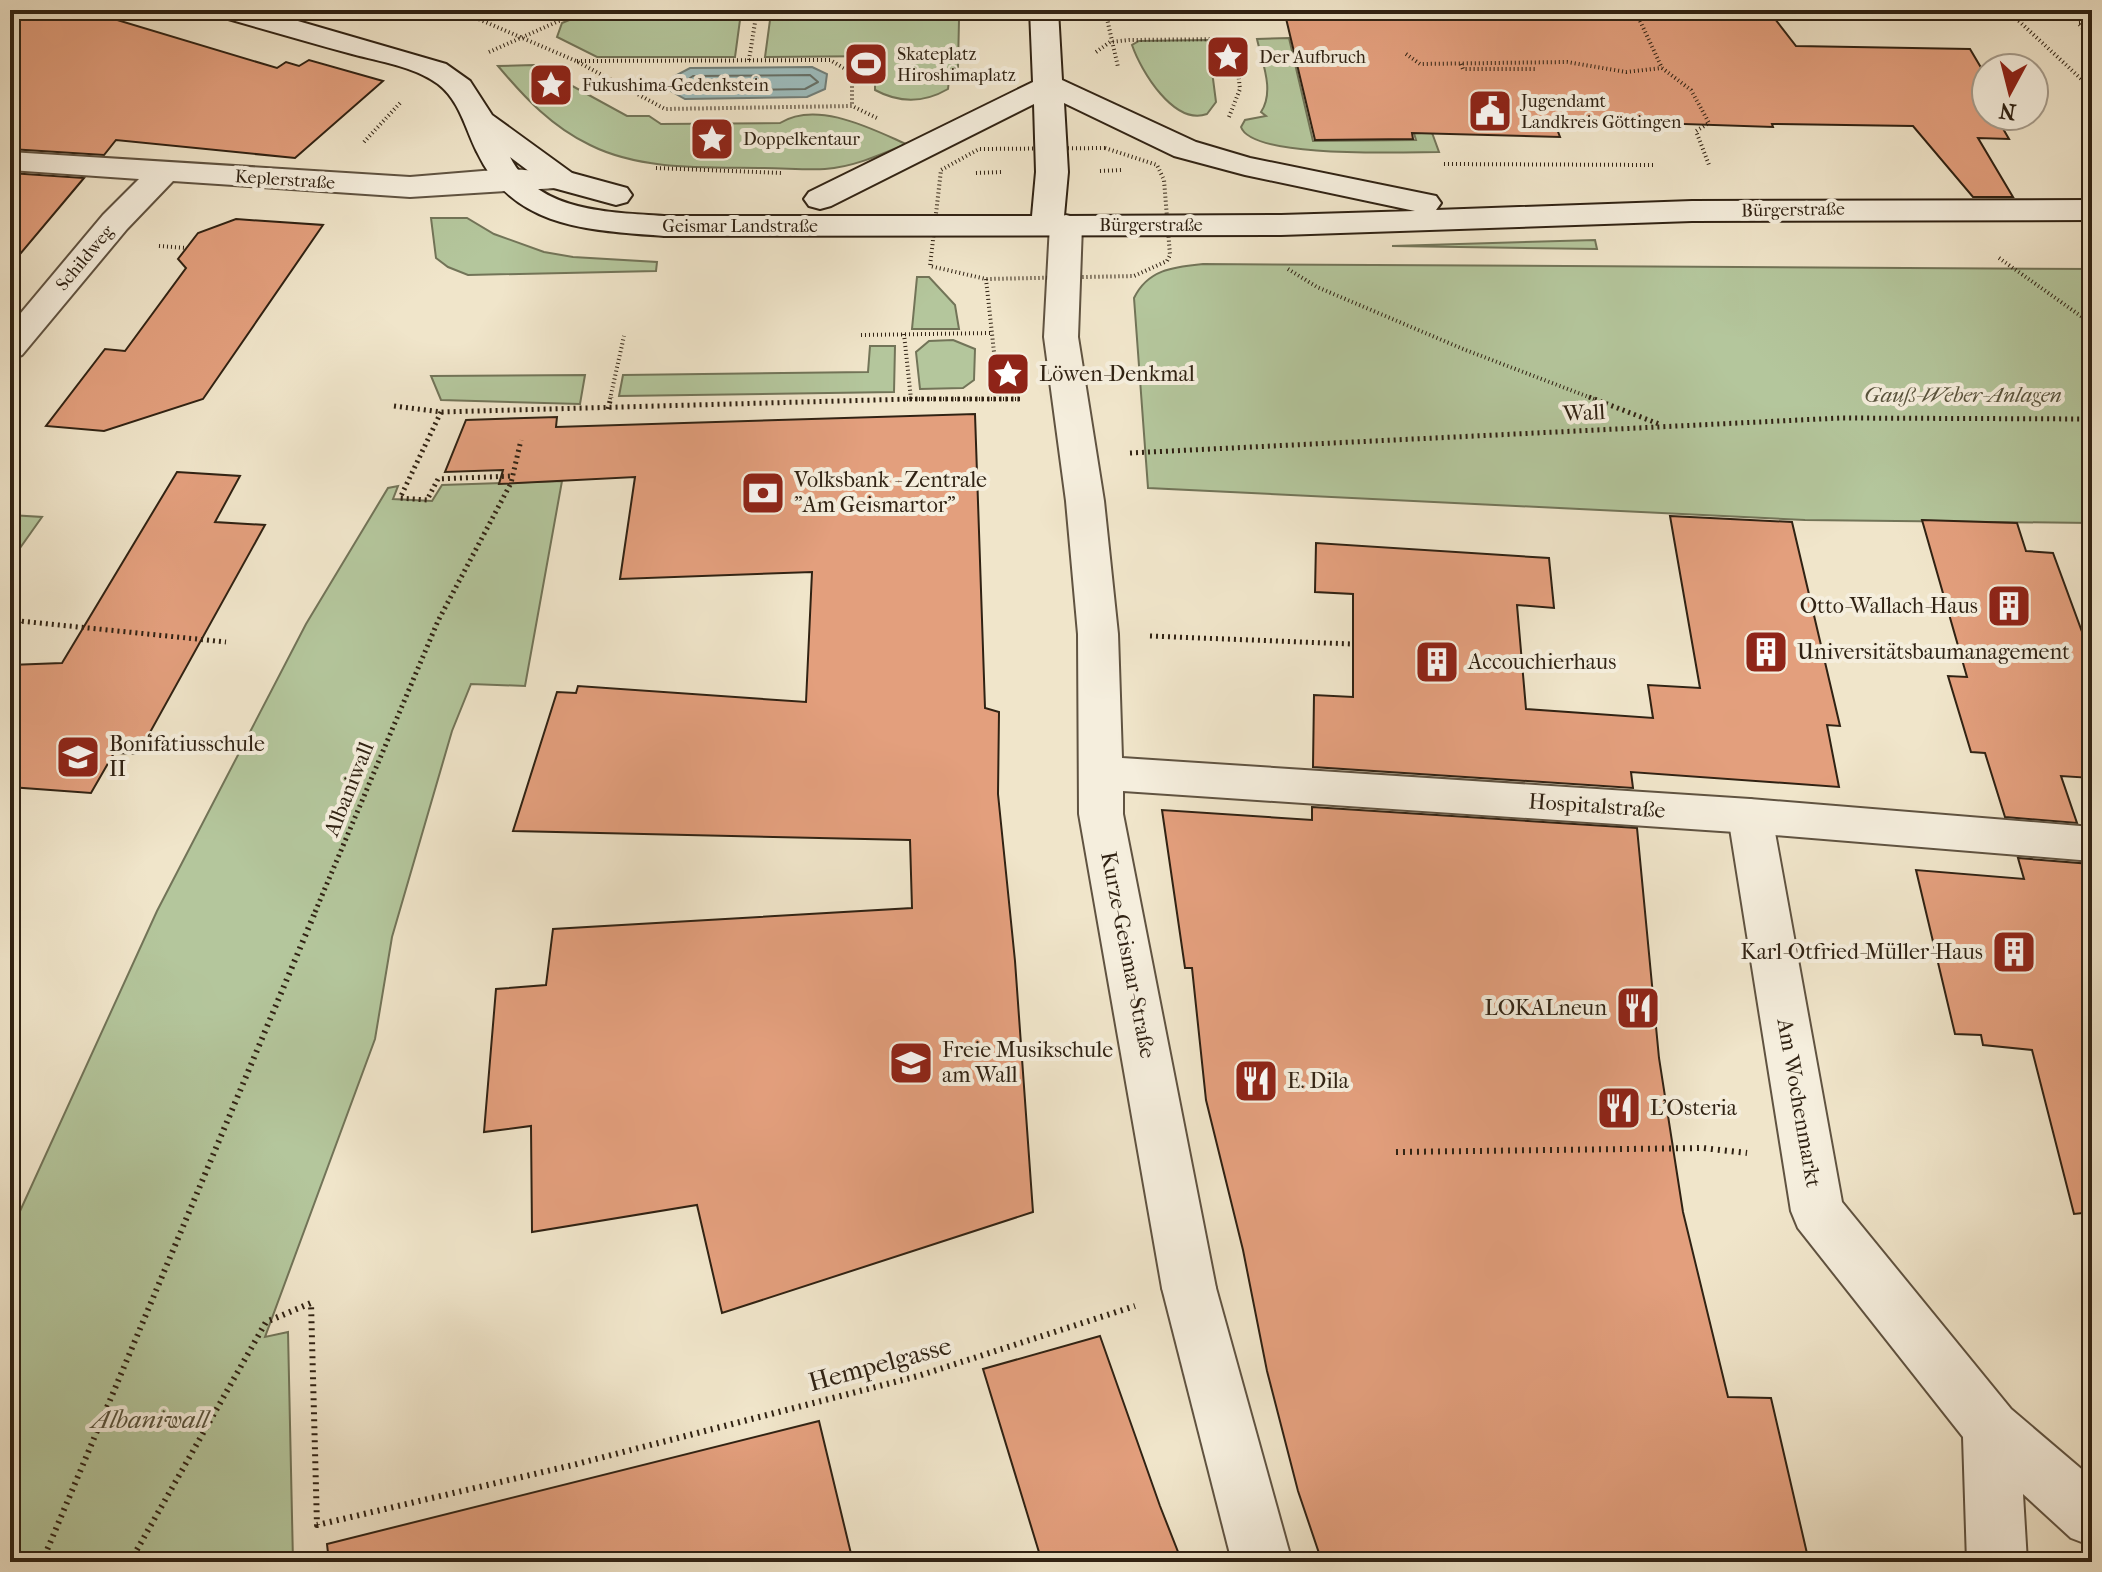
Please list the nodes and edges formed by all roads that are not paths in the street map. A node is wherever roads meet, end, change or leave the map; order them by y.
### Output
1 (228, 10) edge
2 (1044, 10) edge
3 (1049, 85) junction
4 (482, 122) junction
5 (10, 161) edge
6 (164, 172) junction
7 (507, 179) junction
8 (561, 180) junction
9 (820, 199) junction
10 (2092, 210) edge
11 (1058, 214) junction
12 (1494, 217) junction
13 (10, 348) edge
14 (1101, 773) junction
15 (1750, 816) junction
16 (2092, 844) edge
17 (1991, 1428) junction
18 (2092, 1517) edge
19 (1262, 1562) edge
20 (1997, 1562) edge

1 - 4 main road, Geismar Landstraße
2 - 3 main road, Kurze-Geismar-Straße
3 - 9 main road
3 - 11 main road, Kurze-Geismar-Straße
3 - 12 main road
4 - 7 main road, Geismar Landstraße
4 - 8 main road, Geismar Landstraße
5 - 6 main road, Keplerstraße
6 - 7 main road, Keplerstraße
6 - 13 main road, Schildweg
7 - 8 main road, Keplerstraße
7 - 11 main road, Geismar Landstraße
8 - 9 main road, Geismar Landstraße
9 - 11 main road, Geismar Landstraße
10 - 12 main road, Bürgerstraße
11 - 12 main road, Bürgerstraße
11 - 14 main road, Kurze-Geismar-Straße
14 - 15 main road, Hospitalstraße
14 - 19 main road, Kurze-Geismar-Straße
15 - 16 main road, Hospitalstraße
15 - 17 main road, Am Wochenmarkt
17 - 18 main road, Am Wochenmarkt
17 - 20 main road

